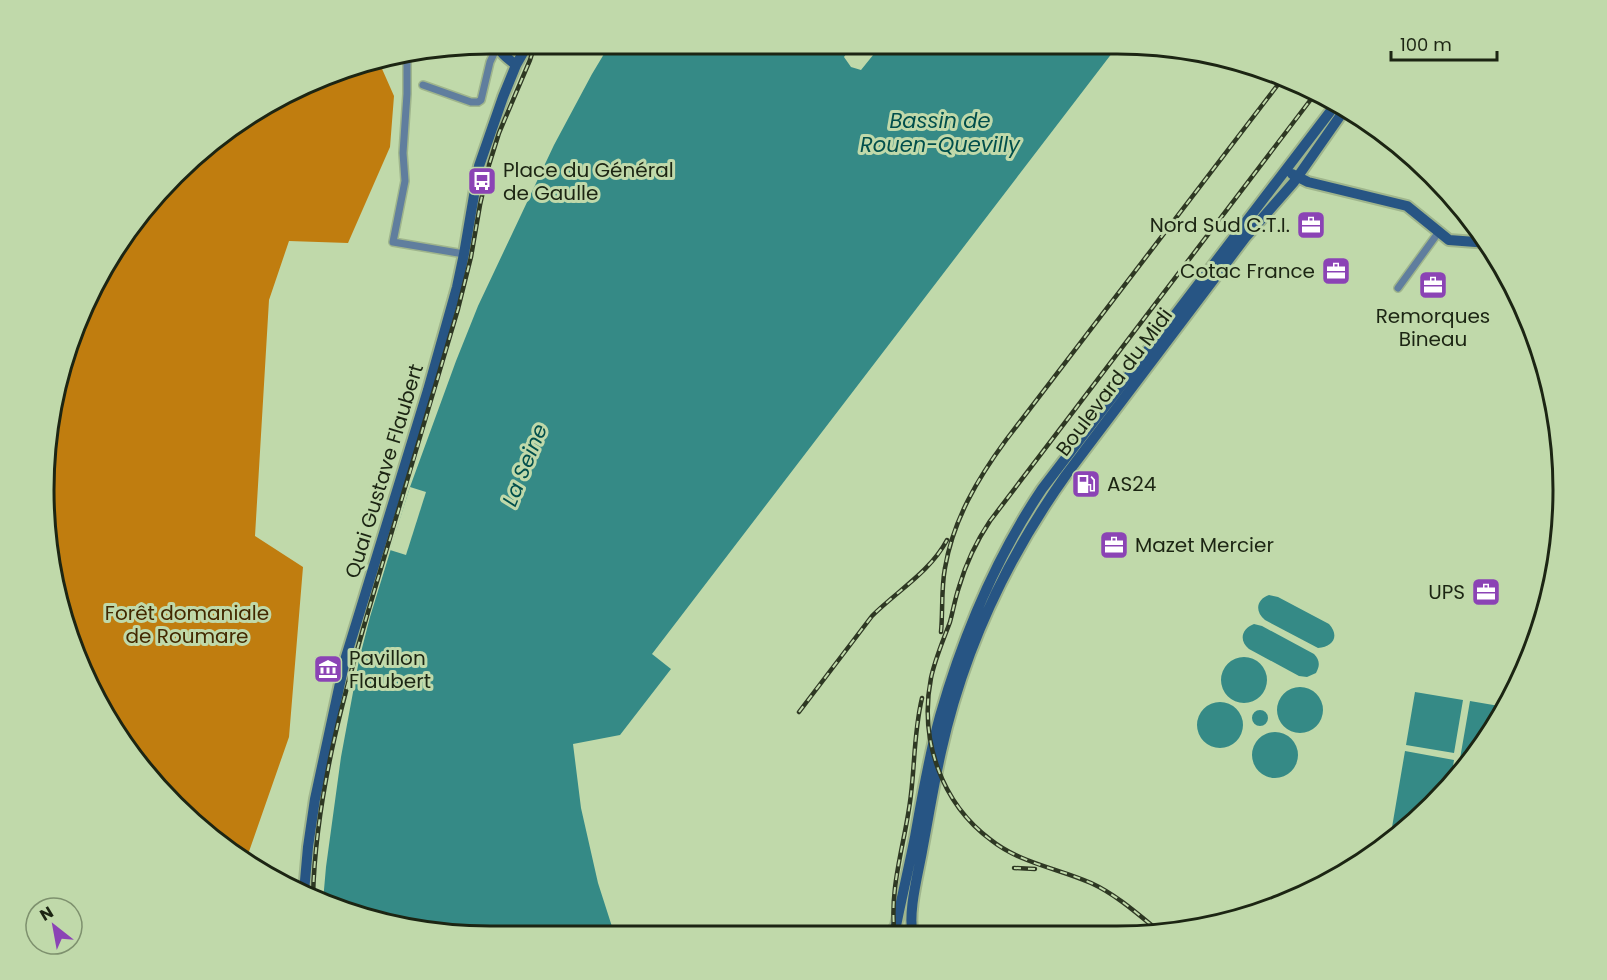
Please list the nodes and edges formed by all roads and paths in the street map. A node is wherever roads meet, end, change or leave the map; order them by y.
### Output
1 (494, 54) edge
2 (503, 54) edge
3 (522, 54) edge
4 (407, 62) edge
5 (516, 65) junction
6 (423, 85) dead end
7 (1332, 111) edge
8 (1339, 115) edge
9 (1291, 175) junction
10 (1436, 231) junction
11 (1476, 242) edge
12 (464, 254) junction
13 (1398, 288) dead end
14 (1038, 496) junction
15 (1006, 568) junction
16 (990, 579) junction
17 (305, 885) edge
18 (896, 926) edge
19 (911, 926) edge

1 - 6 street
2 - 5 main road
3 - 5 main road, Quai Gustave Flaubert
4 - 12 street
5 - 12 main road, Quai Gustave Flaubert
7 - 9 main road, Boulevard du Midi
8 - 9 main road, Boulevard du Midi
9 - 10 main road
9 - 14 main road, Boulevard du Midi
9 - 15 main road, Boulevard du Midi
10 - 11 main road
10 - 13 street
12 - 17 main road, Quai Gustave Flaubert
14 - 15 main road, Boulevard du Midi
14 - 16 main road, Boulevard du Midi
15 - 16 main road, Boulevard du Midi
15 - 19 main road, Boulevard du Midi
16 - 18 main road, Boulevard du Midi

